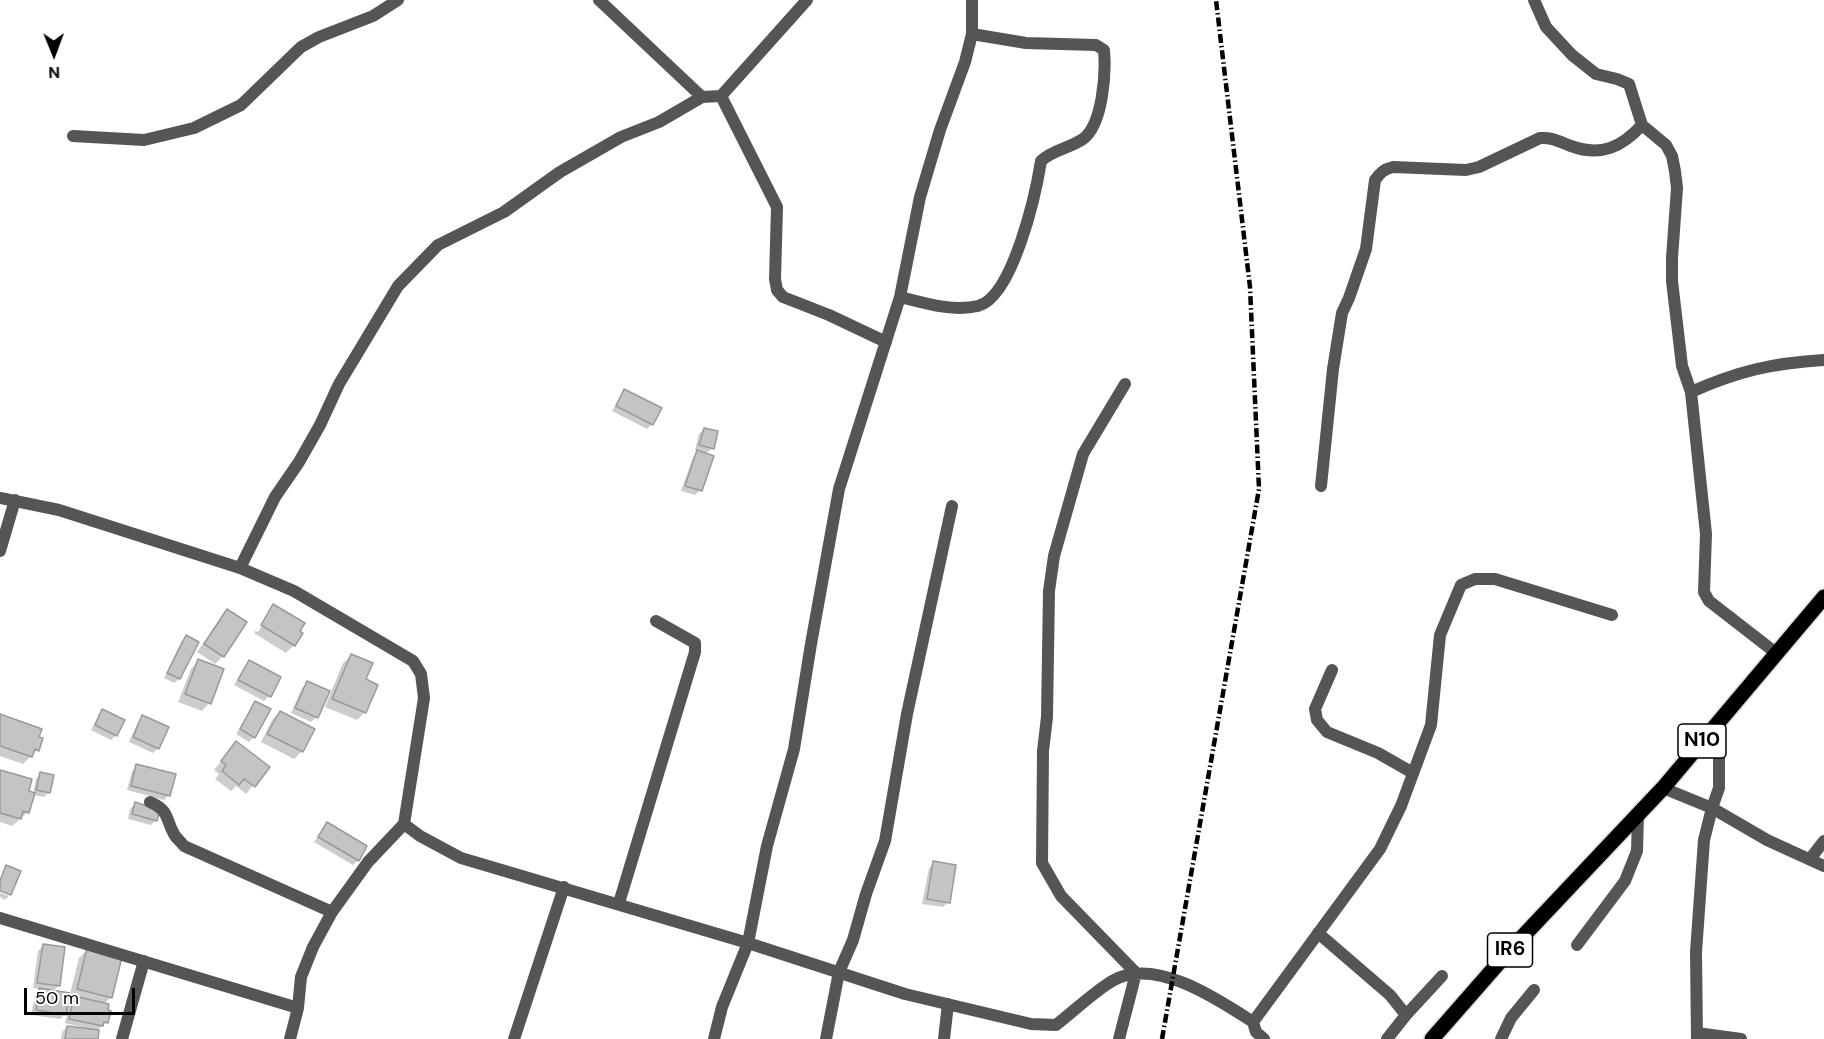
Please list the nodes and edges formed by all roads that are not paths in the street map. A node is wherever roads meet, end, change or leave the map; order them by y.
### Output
1 (398, 0) edge
2 (599, 0) edge
3 (807, 0) edge
4 (972, 0) edge
5 (1534, 0) edge
6 (972, 34) junction
7 (721, 96) junction
8 (702, 97) junction
9 (1642, 125) junction
10 (73, 136) dead end
11 (900, 297) junction
12 (886, 342) junction
13 (1824, 360) edge
14 (1125, 384) dead end
15 (1691, 392) junction
16 (1321, 486) dead end
17 (0, 498) edge
18 (15, 500) junction
19 (952, 506) dead end
20 (0, 552) edge
21 (240, 568) junction
22 (1824, 597) edge
23 (1612, 615) dead end
24 (656, 621) dead end
25 (1776, 653) junction
26 (1332, 670) dead end
27 (1707, 734) junction
28 (1413, 773) junction
29 (1664, 788) junction
30 (150, 802) dead end
31 (1712, 808) junction
32 (1638, 815) junction
33 (404, 824) junction
34 (1824, 841) edge
35 (1810, 859) junction
36 (1824, 866) edge
37 (1575, 880) joint
38 (564, 887) junction
39 (618, 903) junction
40 (332, 912) junction
41 (0, 918) edge
42 (1318, 933) junction
43 (748, 943) junction
44 (1577, 945) dead end
45 (144, 961) junction
46 (839, 972) junction
47 (1136, 973) junction
48 (1442, 976) dead end
49 (1534, 990) dead end
50 (948, 1004) junction
51 (298, 1008) junction
52 (1406, 1015) junction
53 (1253, 1022) junction
54 (1697, 1036) edge
55 (122, 1039) edge
56 (290, 1039) edge
57 (514, 1039) edge
58 (714, 1039) edge
59 (825, 1039) edge
60 (944, 1039) edge
61 (1119, 1039) edge
62 (1263, 1039) edge
63 (1387, 1039) edge
64 (1432, 1039) edge
65 (1501, 1039) edge
66 (1741, 1039) edge

1 - 10 street
2 - 8 street
3 - 7 street
4 - 6 street
5 - 9 street
6 - 11 street
6 - 11 street
7 - 8 street
7 - 12 street
8 - 21 street
9 - 15 street
9 - 16 street
11 - 12 street
12 - 43 street
13 - 15 street
14 - 47 street
15 - 25 street
17 - 18 street
18 - 20 street
18 - 21 street
19 - 46 street
21 - 33 street
22 - 25 main road, N10
23 - 28 street
24 - 39 street
25 - 27 main road, N10
26 - 28 street
27 - 29 main road, N10
27 - 31 street
28 - 42 street
29 - 31 street
29 - 32 main road, N10
30 - 40 street
31 - 35 street
31 - 54 street
32 - 37 main road, N10
32 - 44 street
33 - 38 street
33 - 40 street
34 - 35 street
35 - 36 street
37 - 64 main road, IR6
38 - 39 street
38 - 57 street
39 - 43 street
40 - 51 street
41 - 45 street
42 - 52 street
42 - 53 street
43 - 46 street
43 - 58 street
45 - 51 street
45 - 55 street
46 - 50 street
46 - 59 street
47 - 50 street
47 - 53 street
47 - 61 street
48 - 52 street
49 - 65 street
50 - 60 street
51 - 56 street
52 - 63 street
53 - 62 street
54 - 66 street

